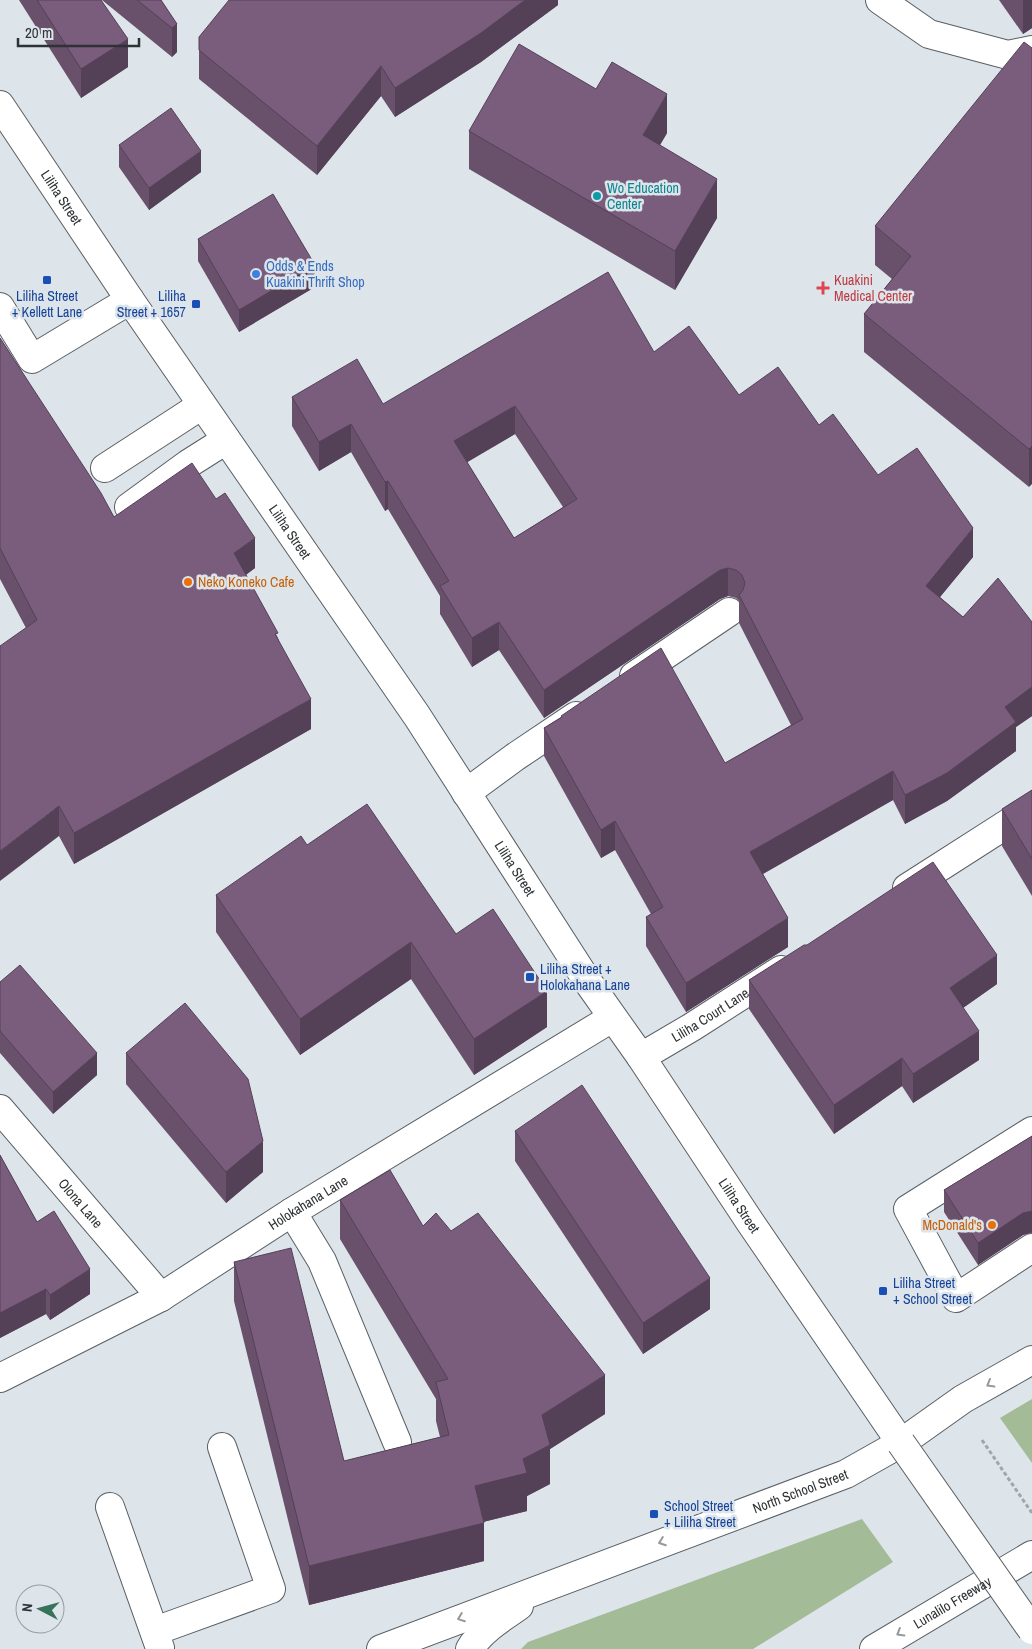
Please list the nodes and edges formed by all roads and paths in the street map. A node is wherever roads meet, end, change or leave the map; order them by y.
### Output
1 (880, 0) edge
2 (1032, 50) edge
3 (0, 105) edge
4 (130, 300) junction
5 (0, 308) edge
6 (202, 405) junction
7 (226, 440) junction
8 (106, 468) dead end
9 (129, 507) edge
10 (729, 612) dead end
11 (466, 793) junction
12 (1032, 808) edge
13 (883, 904) edge
14 (800, 958) edge
15 (612, 1018) junction
16 (641, 1057) junction
17 (0, 1109) edge
18 (1032, 1131) edge
19 (292, 1212) junction
20 (1032, 1248) edge
21 (161, 1297) junction
22 (1032, 1360) edge
23 (0, 1378) edge
24 (982, 1440) dead end
25 (397, 1442) dead end
26 (901, 1444) junction
27 (222, 1448) dead end
28 (110, 1507) dead end
29 (1032, 1513) edge
30 (1032, 1555) edge
31 (552, 1584) junction
32 (1032, 1630) edge
33 (158, 1640) edge
34 (381, 1649) edge
35 (470, 1649) edge
36 (874, 1649) edge

1 - 2 main road
3 - 4 main road, Liliha Street
4 - 5 main road
4 - 6 main road, Liliha Street
6 - 7 main road, Liliha Street
6 - 8 main road
7 - 9 main road
7 - 11 main road, Liliha Street
10 - 11 main road
11 - 15 main road, Liliha Street
12 - 13 main road
14 - 16 main road, Liliha Court Lane
15 - 16 main road, Liliha Street
15 - 19 main road, Holokahana Lane
16 - 26 main road, Liliha Street
17 - 21 main road, Olona Lane
18 - 20 main road
19 - 21 main road, Holokahana Lane
19 - 25 main road
21 - 23 main road, Holokahana Lane
22 -> 26 main road, North School Street
24 - 29 path
26 -> 31 main road, North School Street
26 - 32 main road, Liliha Street, bridge
27 - 33 main road
28 - 33 main road
30 -> 36 main road, Lunalilo Freeway
31 -> 34 main road, North School Street
31 - 35 main road

